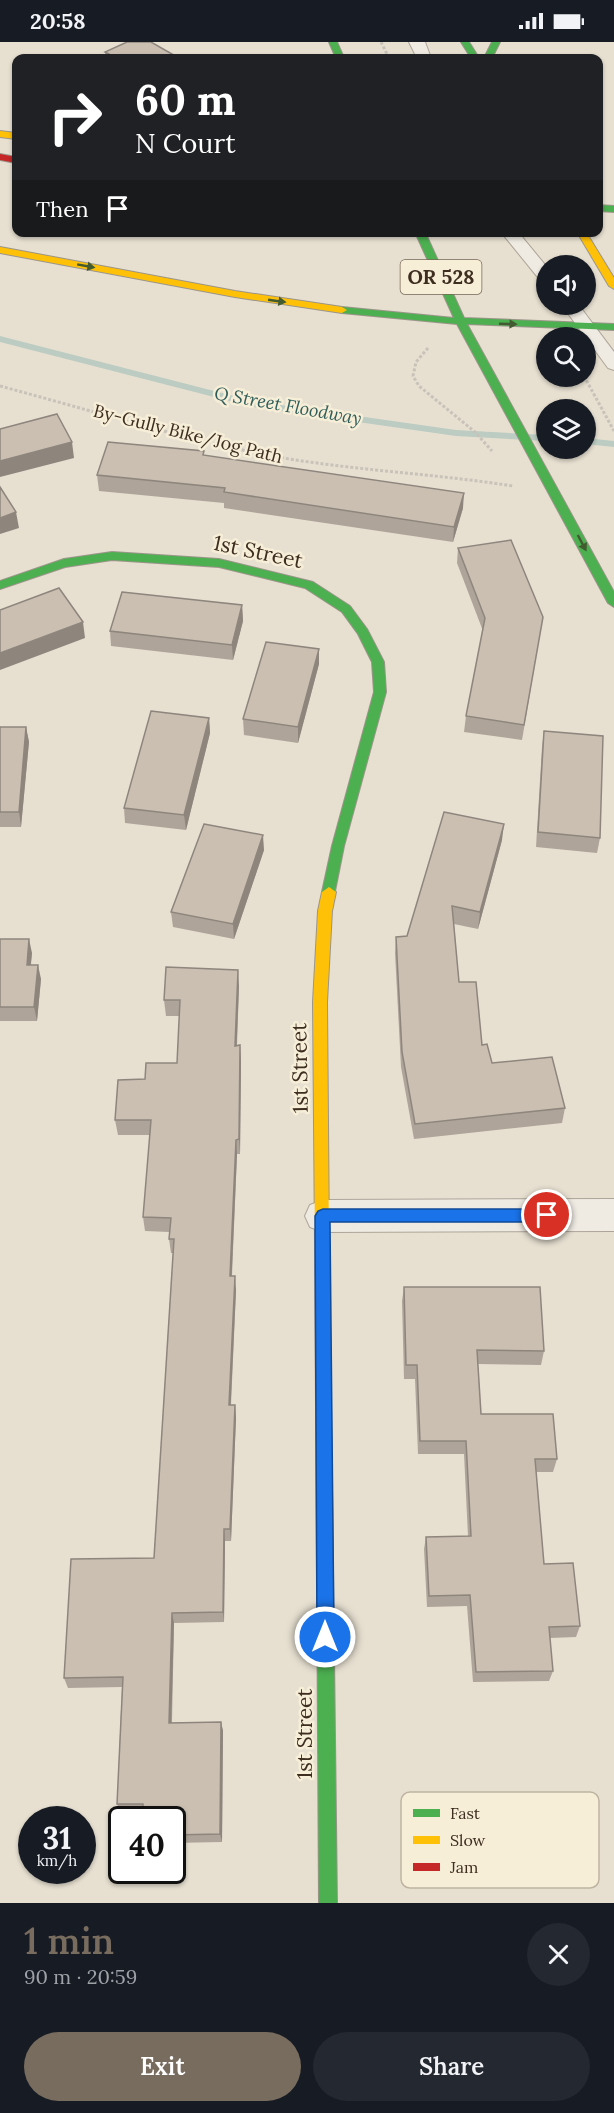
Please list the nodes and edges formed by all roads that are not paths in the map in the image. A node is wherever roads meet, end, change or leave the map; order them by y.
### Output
1 (422, 237) edge
2 (513, 237) edge
3 (534, 237) edge
4 (584, 237) edge
5 (0, 250) edge
6 (547, 255) edge
7 (536, 264) edge
8 (614, 286) edge
9 (584, 315) edge
10 (461, 322) junction
11 (599, 326) edge
12 (614, 343) edge
13 (614, 364) edge
14 (0, 585) edge
15 (614, 603) edge
16 (614, 1215) edge
17 (323, 1216) junction
18 (328, 1903) edge

1 - 10 main road, OR 528
2 - 7 lane
3 - 6 lane
4 - 8 main road
5 -> 10 main road
9 - 11 lane
10 -> 11 main road
10 -> 15 main road, OR 528
11 - 12 lane
11 - 13 lane
14 - 17 main road, 1st Street
16 - 17 street
17 - 18 main road, 1st Street

